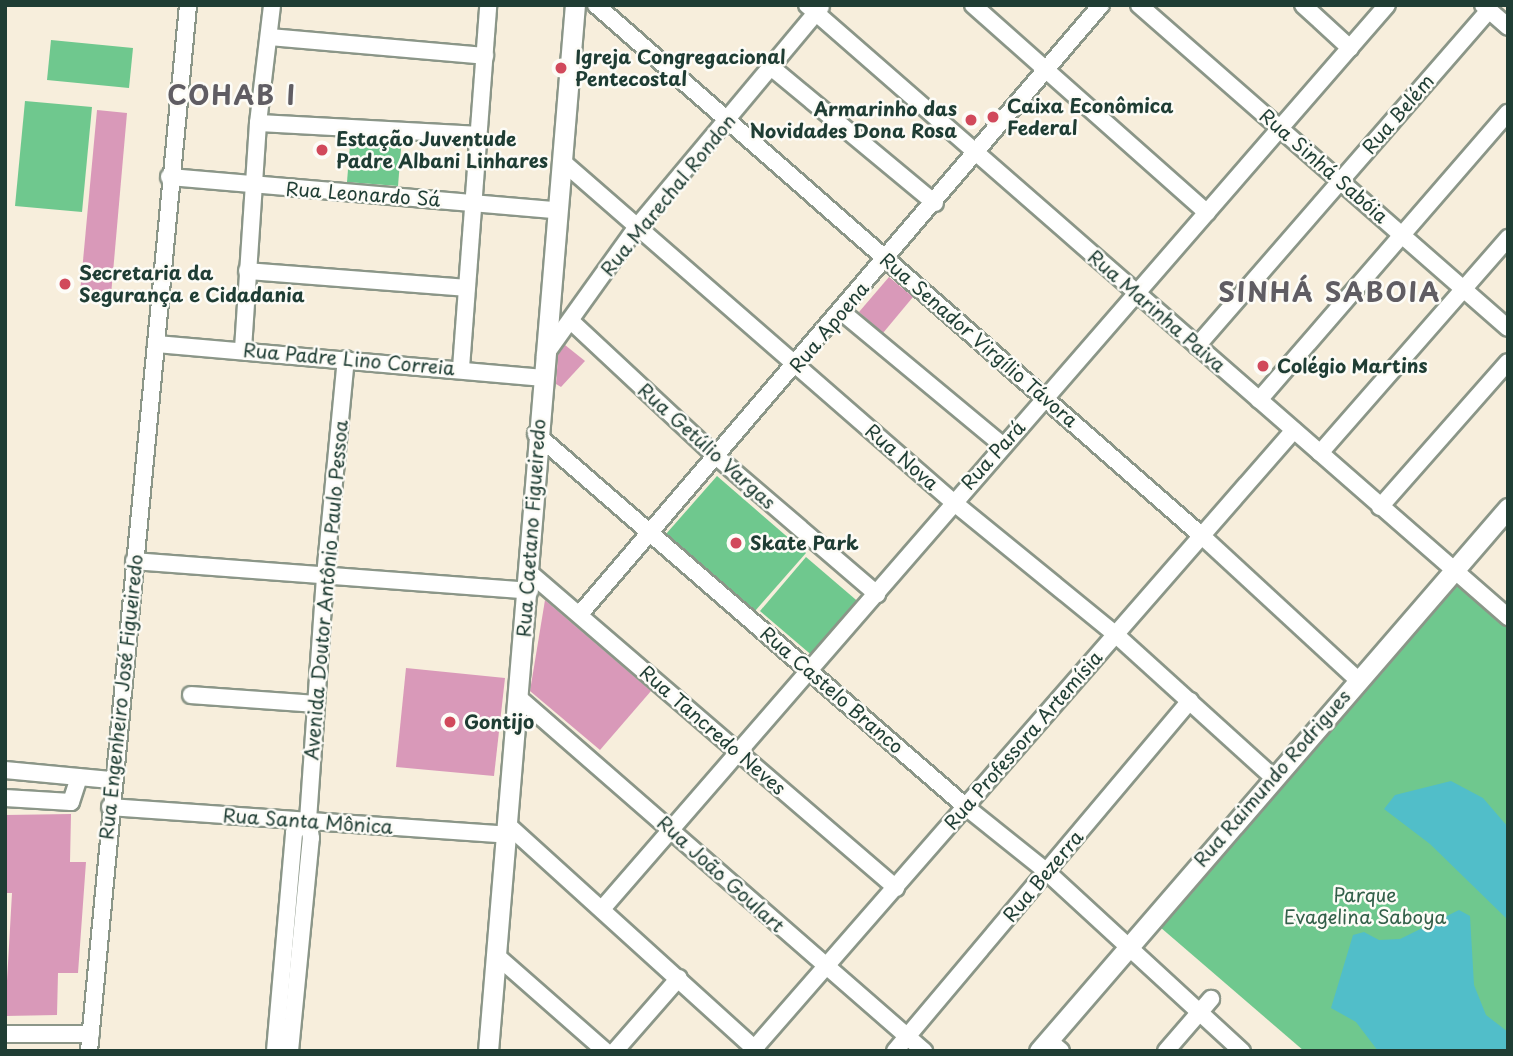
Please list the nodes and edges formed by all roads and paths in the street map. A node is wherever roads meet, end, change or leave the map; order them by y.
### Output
1 (188, 5) edge
2 (272, 5) edge
3 (488, 5) edge
4 (575, 5) edge
5 (596, 5) edge
6 (973, 5) edge
7 (1101, 5) edge
8 (1139, 5) edge
9 (1303, 5) edge
10 (1387, 5) edge
11 (815, 8) edge
12 (1486, 8) edge
13 (1508, 27) edge
14 (269, 37) junction
15 (1350, 48) junction
16 (485, 57) junction
17 (771, 66) junction
18 (1047, 71) junction
19 (1508, 113) edge
20 (726, 121) junction
21 (258, 123) junction
22 (1279, 127) junction
23 (477, 135) junction
24 (977, 153) junction
25 (563, 162) junction
26 (169, 177) junction
27 (1341, 179) junction
28 (253, 186) junction
29 (473, 202) junction
30 (935, 203) junction
31 (557, 210) junction
32 (1207, 213) junction
33 (636, 228) junction
34 (1403, 235) junction
35 (1508, 238) edge
36 (887, 258) junction
37 (247, 271) junction
38 (466, 288) junction
39 (1464, 288) junction
40 (1136, 293) junction
41 (842, 312) junction
42 (572, 322) junction
43 (1508, 328) edge
44 (156, 344) junction
45 (1197, 346) junction
46 (243, 349) junction
47 (545, 355) junction
48 (346, 359) junction
49 (1508, 362) edge
50 (796, 365) junction
51 (461, 368) junction
52 (542, 378) junction
53 (1045, 398) junction
54 (1259, 400) junction
55 (1294, 430) junction
56 (536, 434) junction
57 (1002, 445) junction
58 (1320, 453) junction
59 (717, 457) junction
60 (952, 501) junction
61 (1380, 507) junction
62 (1508, 508) edge
63 (652, 533) junction
64 (1202, 536) junction
65 (134, 561) junction
66 (1453, 572) junction
67 (325, 576) junction
68 (530, 582) junction
69 (877, 594) junction
70 (580, 614) junction
71 (1508, 617) edge
72 (1114, 633) junction
73 (810, 672) junction
74 (1357, 679) junction
75 (191, 695) dead end
76 (518, 697) junction
77 (1191, 701) junction
78 (316, 704) junction
79 (737, 752) junction
80 (5, 770) edge
81 (79, 777) junction
82 (1273, 777) junction
83 (111, 780) junction
84 (5, 798) edge
85 (110, 807) junction
86 (966, 807) junction
87 (308, 820) junction
88 (671, 828) junction
89 (508, 831) junction
90 (1048, 872) junction
91 (896, 888) junction
92 (602, 909) junction
93 (1128, 946) junction
94 (497, 956) junction
95 (826, 968) junction
96 (679, 978) junction
97 (1211, 999) dead end
98 (1199, 1011) junction
99 (5, 1034) edge
100 (91, 1034) junction
101 (907, 1037) junction
102 (1049, 1047) edge
103 (754, 1050) edge
104 (89, 1051) edge
105 (275, 1051) edge
106 (290, 1051) edge
107 (488, 1051) edge
108 (605, 1051) edge
109 (615, 1051) edge
110 (895, 1051) edge
111 (924, 1051) edge
112 (1166, 1051) edge
113 (1242, 1051) edge

1 - 26 street, Rua Engenheiro José Figueiredo
2 - 14 street
3 - 16 street
4 - 25 main road, Rua Caetano Figueiredo
5 - 20 street, Rua Senador Virgílio Távora
6 - 18 street
7 - 18 street, Rua Apoena
8 - 22 street, Rua Sinhá Sabóia
9 - 15 street
10 - 15 street, Rua Pará
11 - 17 street, Rua Marechal Rondon
11 - 24 street, Rua Marinha Paiva
12 - 13 street
12 - 27 street, Rua Belém
14 - 16 street
14 - 21 street
15 - 22 street, Rua Pará
16 - 23 street
17 - 20 street, Rua Marechal Rondon
17 - 30 street
18 - 24 street, Rua Apoena
18 - 32 street
19 - 34 street
20 - 33 street, Rua Marechal Rondon
20 - 36 street, Rua Senador Virgílio Távora
21 - 23 street
21 - 28 street
22 - 27 street, Rua Sinhá Sabóia
22 - 32 street, Rua Pará
23 - 29 street
24 - 30 street, Rua Apoena
24 - 40 street, Rua Marinha Paiva
25 - 31 main road, Rua Caetano Figueiredo
25 - 33 street, Rua Nova
26 - 28 street, Rua Leonardo Sá
26 - 44 street, Rua Engenheiro José Figueiredo
27 - 34 street, Rua Sinhá Sabóia
27 - 45 street, Rua Belém
28 - 29 street, Rua Leonardo Sá
28 - 37 street
29 - 31 street, Rua Leonardo Sá
29 - 38 street
30 - 36 street, Rua Apoena
31 - 47 main road, Rua Caetano Figueiredo
32 - 40 street, Rua Pará
33 - 42 street, Rua Marechal Rondon
33 - 50 street, Rua Nova
34 - 39 street, Rua Sinhá Sabóia
34 - 54 street
35 - 39 street
36 - 41 street, Rua Apoena
36 - 53 street, Rua Senador Virgílio Távora
37 - 38 street
37 - 46 street
38 - 51 street
39 - 43 street, Rua Sinhá Sabóia
39 - 58 street
40 - 45 street, Rua Marinha Paiva
40 - 53 street, Rua Pará
41 - 50 street, Rua Apoena
41 - 57 street
42 - 47 street, Rua Marechal Rondon
42 - 59 street, Rua Getúlio Vargas
44 - 46 street, Rua Padre Lino Correia
44 - 65 street, Rua Engenheiro José Figueiredo
45 - 54 street, Rua Marinha Paiva
46 - 48 street, Rua Padre Lino Correia
47 - 52 main road, Rua Caetano Figueiredo
48 - 51 street, Rua Padre Lino Correia
48 - 67 street, Avenida Doutor Antônio Paulo Pessoa
49 - 61 street
50 - 59 street, Rua Apoena
50 - 60 street, Rua Nova
51 - 52 street, Rua Padre Lino Correia
52 - 56 main road, Rua Caetano Figueiredo
53 - 57 street, Rua Pará
53 - 64 street, Rua Senador Virgílio Távora
54 - 55 street, Rua Marinha Paiva
55 - 58 street, Rua Marinha Paiva
55 - 64 street, Rua Professora Artemísia
56 - 63 street, Rua Castelo Branco
56 - 68 main road, Rua Caetano Figueiredo
57 - 60 street, Rua Pará
58 - 61 street, Rua Marinha Paiva
59 - 63 street, Rua Apoena
59 - 69 street, Rua Getúlio Vargas
60 - 69 street, Rua Pará
60 - 72 street, Rua Nova
61 - 66 street, Rua Marinha Paiva
62 - 66 main road, Rua Raimundo Rodrigues
63 - 70 street, Rua Apoena
63 - 73 street, Rua Castelo Branco
64 - 72 street, Rua Professora Artemísia
64 - 74 street, Rua Senador Virgílio Távora
65 - 67 street
65 - 83 street, Rua Engenheiro José Figueiredo
66 - 71 street, Rua Marinha Paiva
66 - 74 main road, Rua Raimundo Rodrigues
67 - 68 street
67 - 78 street, Avenida Doutor Antônio Paulo Pessoa
68 - 70 street, Rua Tancredo Neves
68 - 76 main road, Rua Caetano Figueiredo
69 - 73 street, Rua Pará
70 - 79 street, Rua Tancredo Neves
72 - 77 street, Rua Nova
72 - 86 street, Rua Professora Artemísia
73 - 79 street, Rua Pará
73 - 86 street, Rua Castelo Branco
74 - 82 main road, Rua Raimundo Rodrigues
75 - 78 street
76 - 88 street, Rua João Goulart
76 - 89 main road, Rua Caetano Figueiredo
77 - 82 street, Rua Nova
77 - 90 street, Rua Bezerra
78 - 87 street, Avenida Doutor Antônio Paulo Pessoa
79 - 88 street, Rua Pará
79 - 91 street, Rua Tancredo Neves
80 - 81 street
81 - 83 street
81 - 84 street
82 - 93 main road, Rua Raimundo Rodrigues
83 - 85 street, Rua Engenheiro José Figueiredo
85 - 87 street, Rua Santa Mônica
85 - 100 street, Rua Engenheiro José Figueiredo
86 - 90 street, Rua Castelo Branco
86 - 91 street, Rua Professora Artemísia
87 - 89 street, Rua Santa Mônica
87 - 105 street, Avenida Doutor Antônio Paulo Pessoa
87 - 106 street, Avenida Doutor Antônio Paulo Pessoa
88 - 92 street, Rua Pará
88 - 95 street, Rua João Goulart
89 - 92 street
89 - 94 main road, Rua Caetano Figueiredo
90 - 93 street, Rua Castelo Branco
90 - 101 street, Rua Bezerra
91 - 95 street, Rua Professora Artemísia
92 - 96 street
93 - 98 street, Rua Castelo Branco
93 - 102 main road, Rua Raimundo Rodrigues
94 - 107 main road, Rua Caetano Figueiredo
94 - 108 street
95 - 101 street, Rua João Goulart
95 - 103 street, Rua Professora Artemísia
96 - 103 street
96 - 109 street
97 - 98 street
98 - 112 street
98 - 113 street, Rua Castelo Branco
99 - 100 street
100 - 104 street, Rua Engenheiro José Figueiredo
101 - 110 street, Rua Bezerra
101 - 111 street, Rua João Goulart

